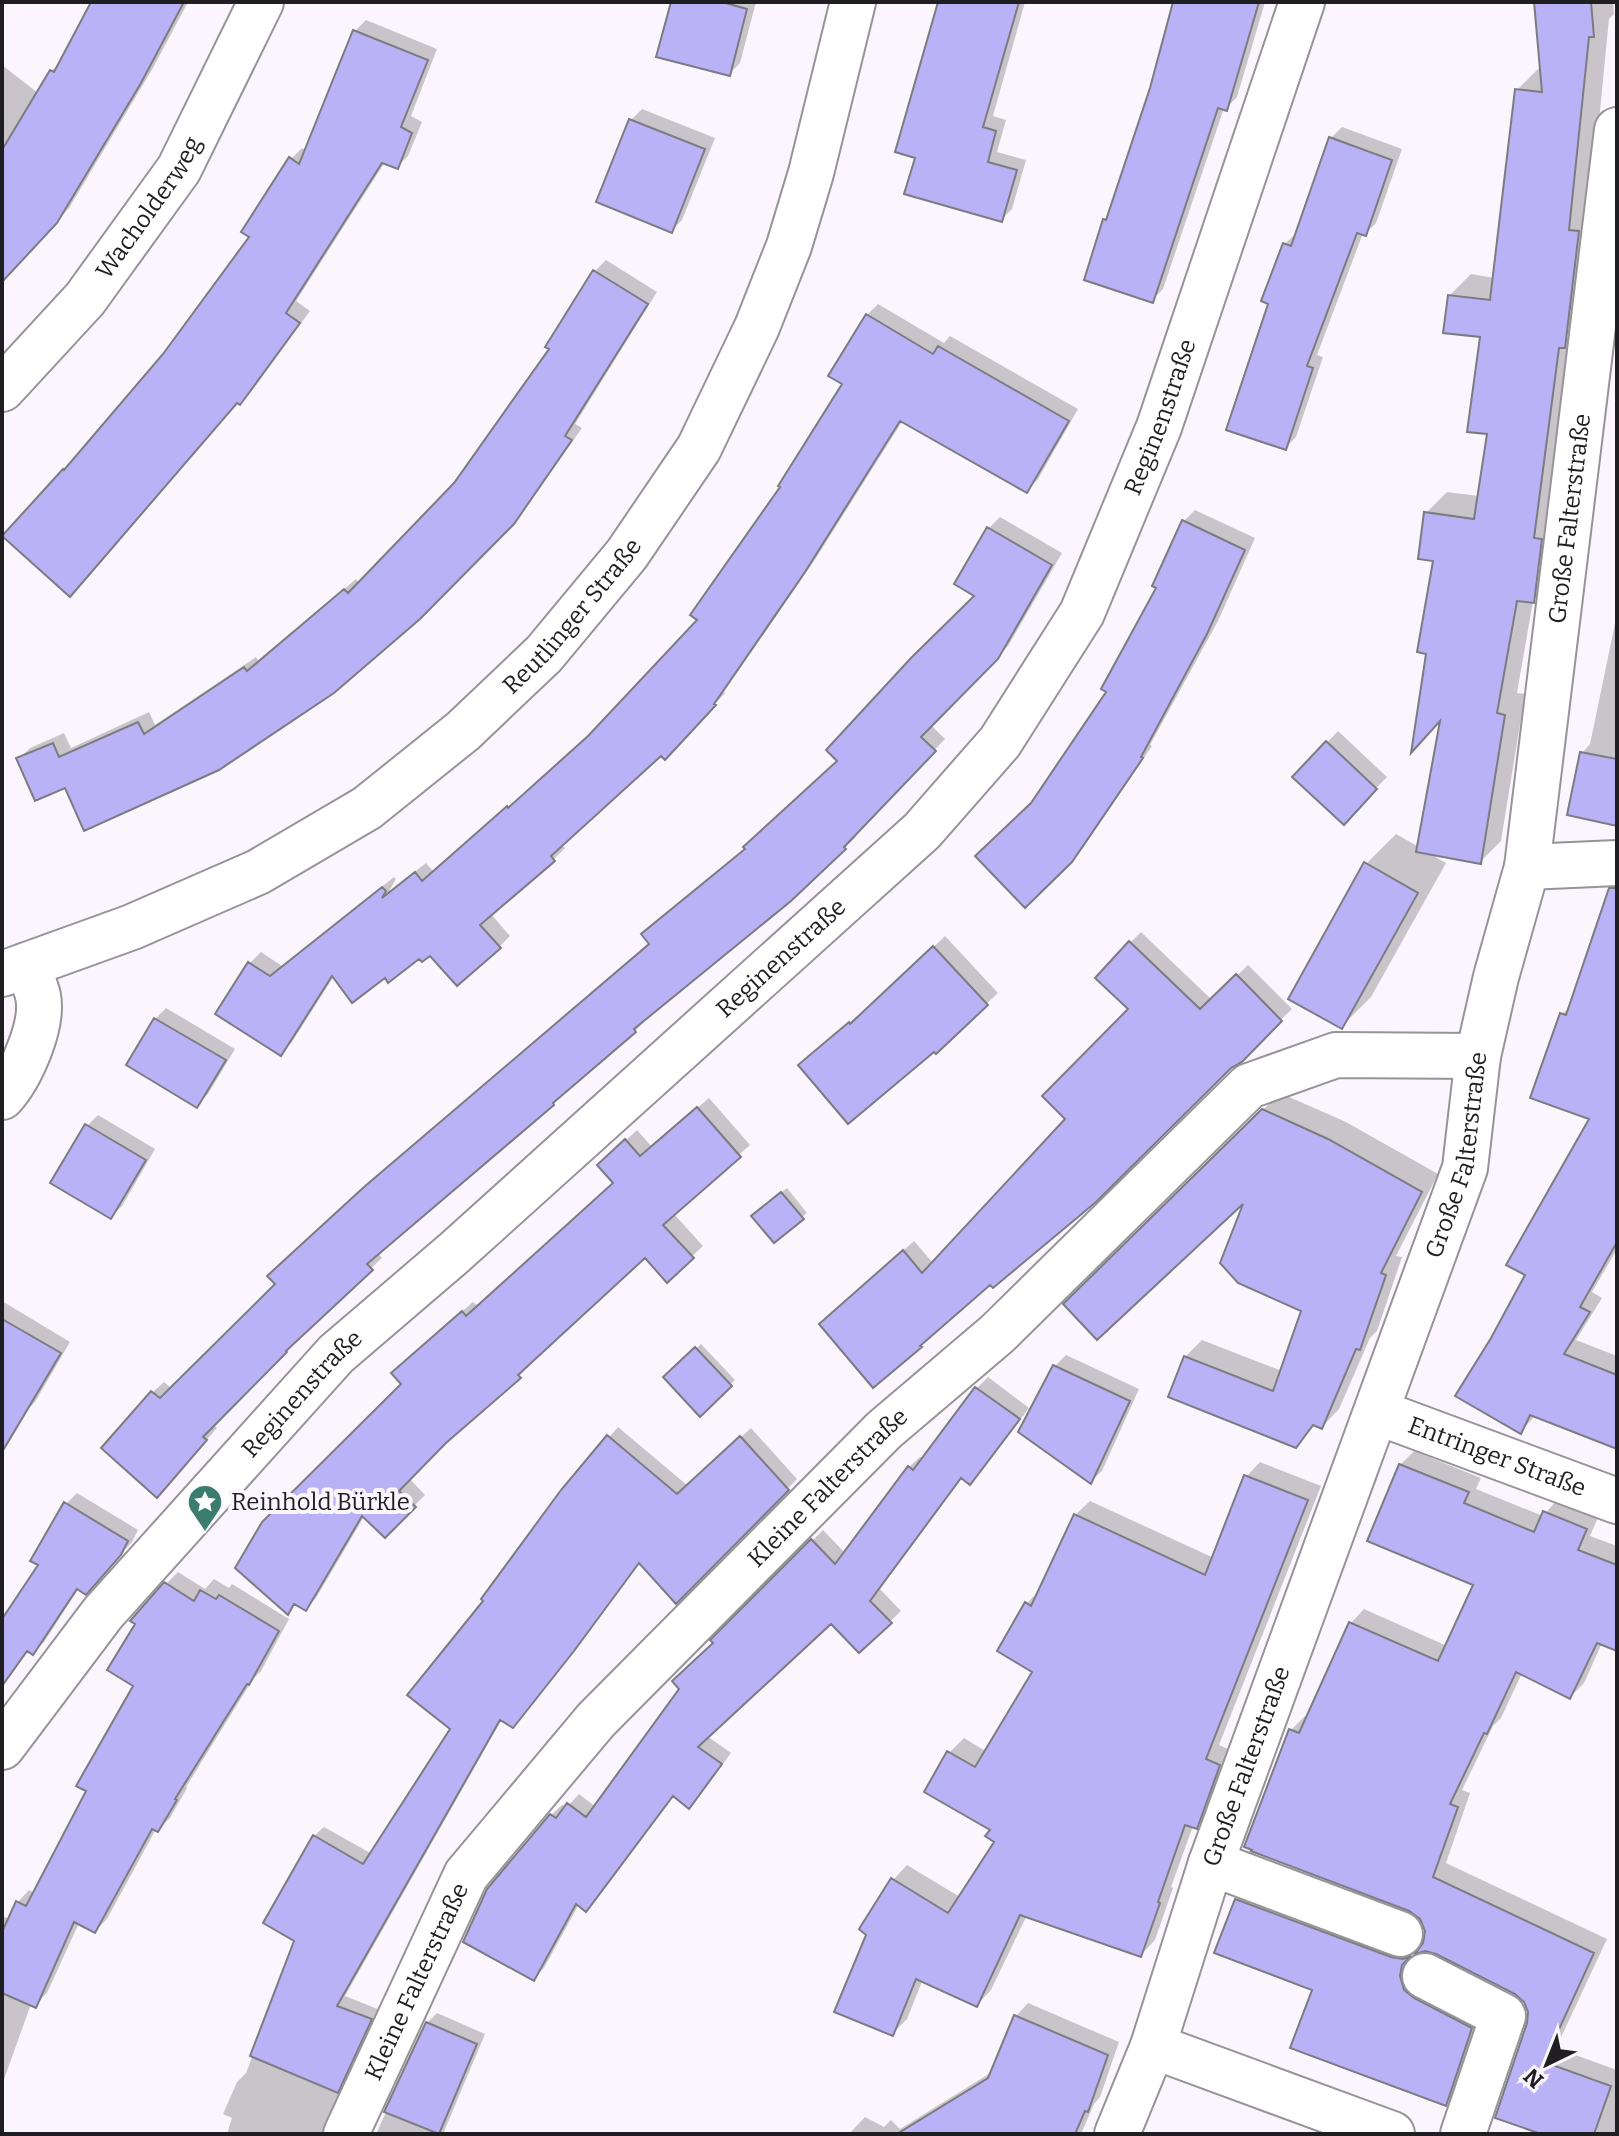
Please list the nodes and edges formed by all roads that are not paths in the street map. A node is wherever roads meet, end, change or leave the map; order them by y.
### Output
1 (261, 2) edge
2 (853, 2) edge
3 (1302, 2) edge
4 (1617, 130) edge
5 (2, 389) edge
6 (1617, 863) edge
7 (1527, 867) junction
8 (14, 970) edge
9 (1478, 1056) junction
10 (2, 1097) edge
11 (1377, 1412) junction
12 (1617, 1501) edge
13 (2, 1747) edge
14 (1211, 1863) junction
15 (1400, 1934) dead end
16 (1425, 1976) dead end
17 (1153, 2046) junction
18 (346, 2134) edge
19 (1117, 2134) edge
20 (1392, 2134) edge
21 (1463, 2134) edge

1 - 5 street, Wacholderweg
2 - 8 street, Reutlinger Straße
3 - 13 street, Reginenstraße
4 - 7 street, Große Falterstraße
6 - 7 street
7 - 9 street, Große Falterstraße
8 - 10 street
9 - 11 street, Große Falterstraße
9 - 18 street, Kleine Falterstraße
11 - 12 street, Entringer Straße
11 - 14 street, Große Falterstraße
14 - 15 street
14 - 17 street, Große Falterstraße
16 - 21 street
17 - 19 street, Große Falterstraße
17 - 20 street

